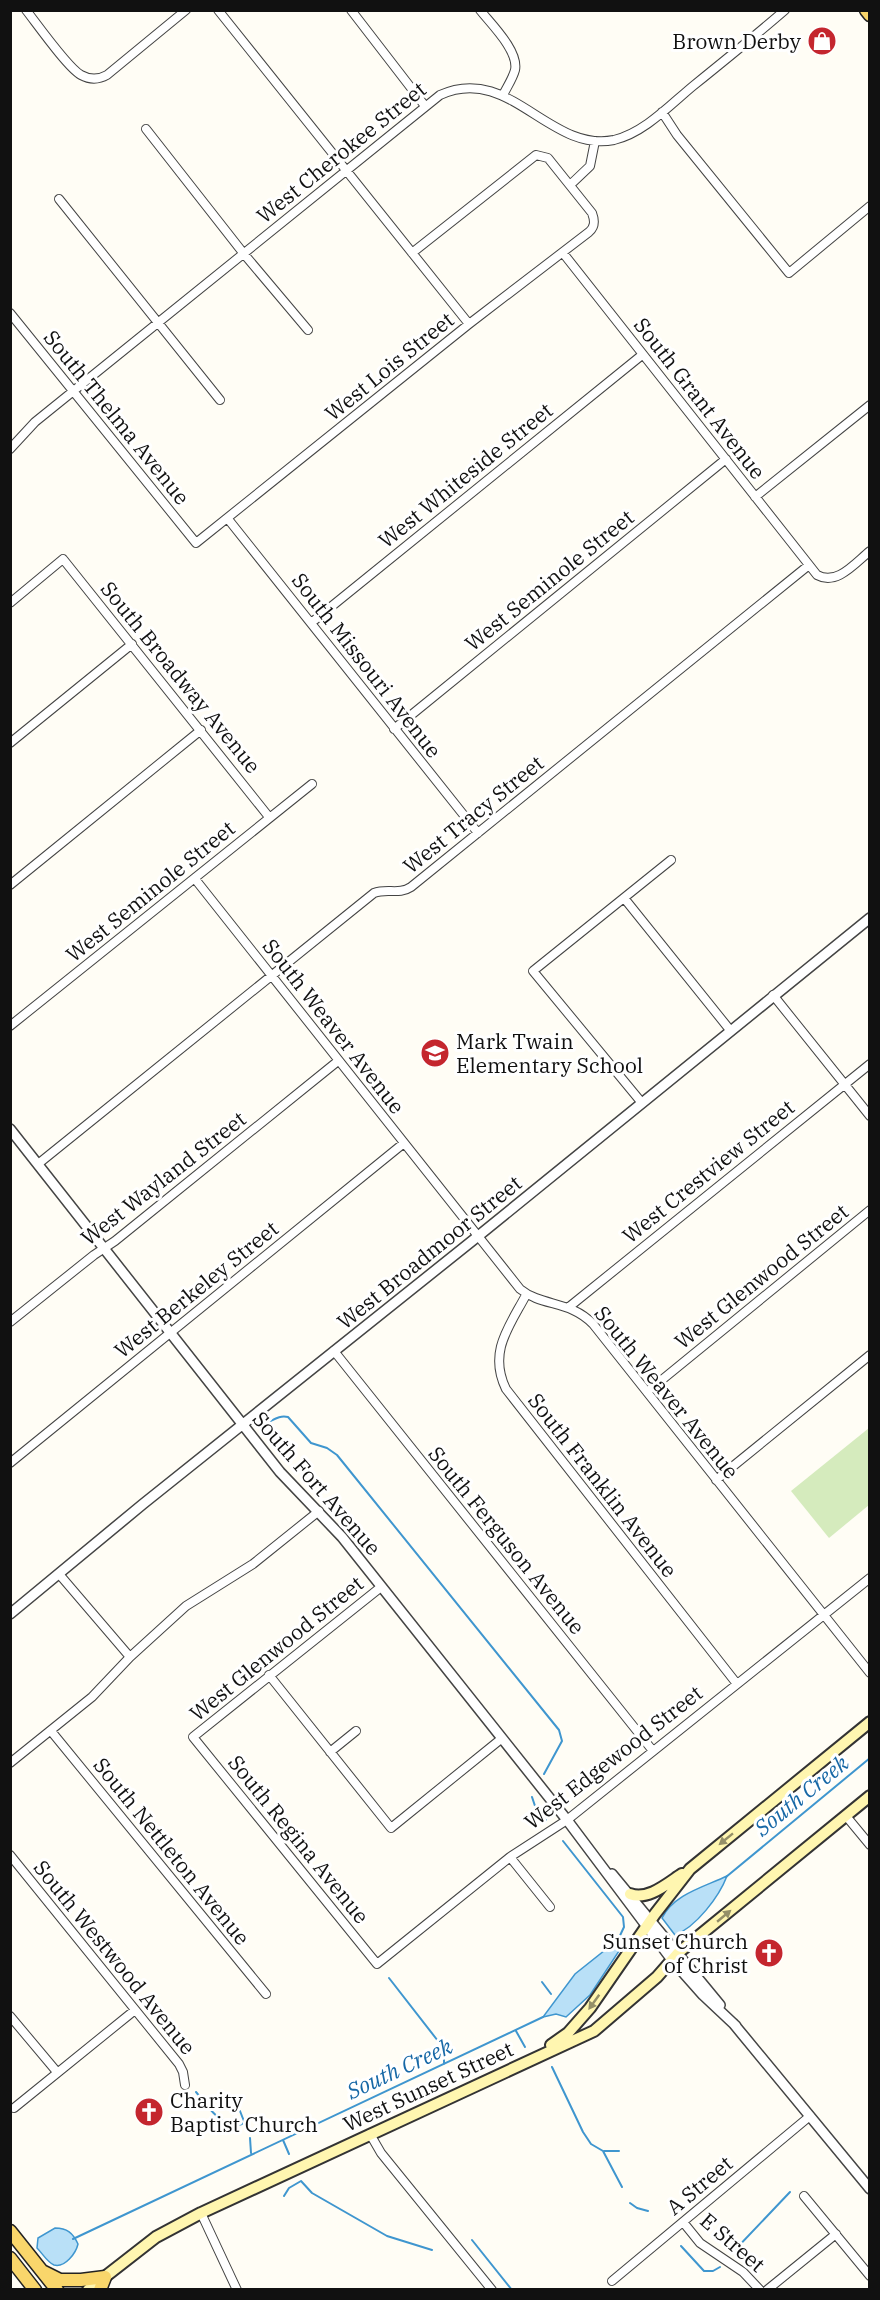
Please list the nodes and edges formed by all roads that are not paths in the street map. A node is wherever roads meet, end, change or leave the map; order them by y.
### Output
1 (26, 10) edge
2 (186, 10) edge
3 (218, 10) edge
4 (351, 10) edge
5 (480, 10) edge
6 (785, 10) edge
7 (866, 10) edge
8 (870, 15) edge
9 (503, 95) junction
10 (425, 105) junction
11 (662, 112) junction
12 (146, 129) dead end
13 (595, 141) junction
14 (346, 171) junction
15 (570, 185) junction
16 (58, 199) dead end
17 (870, 206) edge
18 (563, 253) junction
19 (244, 254) junction
20 (412, 254) junction
21 (10, 313) edge
22 (158, 323) junction
23 (469, 324) junction
24 (308, 330) dead end
25 (642, 355) junction
26 (73, 392) junction
27 (220, 400) dead end
28 (870, 405) edge
29 (10, 449) edge
30 (726, 459) junction
31 (755, 497) junction
32 (228, 519) junction
33 (196, 543) joint
34 (870, 551) edge
35 (809, 565) junction
36 (10, 603) edge
37 (311, 623) junction
38 (132, 644) junction
39 (394, 729) junction
40 (201, 730) junction
41 (10, 743) edge
42 (312, 784) dead end
43 (269, 817) junction
44 (478, 833) junction
45 (671, 860) dead end
46 (195, 879) junction
47 (10, 885) edge
48 (624, 898) junction
49 (870, 918) edge
50 (272, 975) junction
51 (773, 995) junction
52 (11, 1024) edge
53 (730, 1030) junction
54 (338, 1061) junction
55 (870, 1064) edge
56 (844, 1084) junction
57 (642, 1104) junction
58 (870, 1116) edge
59 (10, 1129) edge
60 (404, 1143) junction
61 (38, 1164) junction
62 (870, 1210) edge
63 (477, 1237) junction
64 (105, 1248) junction
65 (526, 1294) junction
66 (569, 1307) junction
67 (10, 1322) edge
68 (171, 1332) junction
69 (334, 1351) junction
70 (870, 1355) edge
71 (647, 1392) junction
72 (243, 1424) junction
73 (10, 1463) edge
74 (716, 1480) junction
75 (319, 1511) junction
76 (59, 1574) junction
77 (870, 1578) edge
78 (381, 1587) junction
79 (10, 1614) edge
80 (823, 1616) junction
81 (130, 1657) junction
82 (870, 1673) edge
83 (269, 1675) junction
84 (737, 1684) junction
85 (870, 1722) edge
86 (51, 1731) junction
87 (356, 1731) dead end
88 (193, 1737) joint
89 (501, 1739) junction
90 (653, 1750) junction
91 (330, 1752) junction
92 (10, 1763) edge
93 (870, 1796) edge
94 (846, 1816) junction
95 (567, 1821) junction
96 (870, 1845) edge
97 (10, 1855) edge
98 (510, 1857) junction
99 (598, 1860) junction
100 (690, 1869) junction
101 (630, 1894) junction
102 (550, 1907) dead end
103 (649, 1923) junction
104 (675, 1956) junction
105 (377, 1964) joint
106 (266, 1994) dead end
107 (135, 2010) junction
108 (10, 2016) edge
109 (534, 2058) junction
110 (57, 2073) junction
111 (186, 2085) dead end
112 (14, 2108) dead end
113 (810, 2116) junction
114 (370, 2134) junction
115 (870, 2189) edge
116 (804, 2196) dead end
117 (201, 2213) junction
118 (683, 2222) junction
119 (10, 2231) edge
120 (836, 2234) junction
121 (10, 2258) edge
122 (42, 2271) junction
123 (870, 2276) edge
124 (105, 2277) junction
125 (612, 2282) dead end
126 (35, 2289) edge
127 (57, 2289) edge
128 (88, 2289) edge
129 (100, 2289) edge
130 (237, 2289) edge
131 (492, 2289) edge
132 (760, 2289) edge
133 (767, 2289) edge

1 - 2 street
3 - 14 street
4 - 10 street
5 - 9 street
6 - 11 street, West Cherokee Street
7 - 8 main road
9 - 10 street, West Cherokee Street
9 - 13 street, West Cherokee Street
10 - 14 street, West Cherokee Street
11 - 13 street, West Cherokee Street
11 - 17 street
12 - 19 street
13 - 15 street
14 - 19 street, West Cherokee Street
14 - 20 street
15 - 18 street, West Lois Street
15 - 20 street
16 - 22 street
18 - 23 street, West Lois Street
18 - 25 street, South Grant Avenue
19 - 22 street, West Cherokee Street
19 - 24 street
20 - 23 street
21 - 26 street, South Thelma Avenue
22 - 26 street, West Cherokee Street
22 - 27 street
23 - 32 street, West Lois Street
25 - 30 street, South Grant Avenue
25 - 37 street, West Whiteside Street
26 - 29 street, West Cherokee Street
26 - 33 street, South Thelma Avenue
28 - 31 street
30 - 31 street, South Grant Avenue
30 - 39 street, West Seminole Street
31 - 35 street, South Grant Avenue
32 - 33 street, West Lois Street
32 - 37 street, South Missouri Avenue
34 - 35 street
35 - 44 street, West Tracy Street
36 - 38 street, South Broadway Avenue
37 - 39 street, South Missouri Avenue
38 - 40 street, South Broadway Avenue
38 - 41 street
39 - 44 street, South Missouri Avenue
40 - 43 street, South Broadway Avenue
40 - 47 street
42 - 43 street, West Seminole Street
43 - 46 street, West Seminole Street
44 - 50 street, West Tracy Street
45 - 48 street
46 - 50 street, South Weaver Avenue
46 - 52 street, West Seminole Street
48 - 53 street
48 - 57 street
49 - 51 street, West Broadmoor Street
50 - 54 street, South Weaver Avenue
50 - 61 street, West Tracy Street
51 - 53 street, West Broadmoor Street
51 - 56 street
53 - 57 street, West Broadmoor Street
54 - 60 street, South Weaver Avenue
54 - 64 street, West Wayland Street
55 - 56 street, West Crestview Street
56 - 58 street
56 - 66 street, West Crestview Street
57 - 63 street, West Broadmoor Street
59 - 61 street, South Fort Avenue
60 - 63 street, South Weaver Avenue
60 - 68 street, West Berkeley Street
61 - 64 street, South Fort Avenue
62 - 71 street, West Glenwood Street
63 - 65 street, South Weaver Avenue
63 - 69 street, West Broadmoor Street
64 - 67 street, West Wayland Street
64 - 68 street, South Fort Avenue
65 - 66 street, South Weaver Avenue
65 - 84 street, South Franklin Avenue
66 - 71 street, South Weaver Avenue
68 - 72 street, South Fort Avenue
68 - 73 street, West Berkeley Street
69 - 72 street, West Broadmoor Street
69 - 90 street, South Ferguson Avenue
70 - 74 street
71 - 74 street, South Weaver Avenue
72 - 75 street, South Fort Avenue
72 - 76 street, West Broadmoor Street
74 - 80 street, South Weaver Avenue
75 - 78 street, South Fort Avenue
75 - 81 street
76 - 79 street, West Broadmoor Street
76 - 81 street
77 - 80 street, West Edgewood Street
78 - 83 street, West Glenwood Street
78 - 89 street, South Fort Avenue
80 - 82 street, South Weaver Avenue
80 - 84 street, West Edgewood Street
81 - 86 street
83 - 88 street, West Glenwood Street
83 - 91 street
84 - 90 street, West Edgewood Street
85 -> 100 main road, West Sunset Street
86 - 92 street
86 - 106 street, South Nettleton Avenue
87 - 91 street
88 - 105 street, South Regina Avenue
89 - 91 street
89 - 95 street, South Fort Avenue
90 - 95 street, West Edgewood Street
93 - 94 main road, West Sunset Street
94 - 96 street
104 -> 94 main road, West Sunset Street
95 - 98 street, West Edgewood Street
95 - 99 street, South Fort Avenue
97 - 107 street, South Westwood Avenue
98 - 102 street
98 - 105 street, West Edgewood Street
99 - 101 street, South Fort Avenue
99 - 103 street, South Fort Avenue
100 - 101 main road
100 - 103 main road, West Sunset Street
101 - 103 street, South Fort Avenue
103 - 104 street, South Fort Avenue
103 -> 109 main road, West Sunset Street
104 - 109 main road, West Sunset Street
104 - 113 street, South Fort Avenue
107 - 110 street
107 - 111 street, South Westwood Avenue
108 - 110 street
109 - 114 main road, West Sunset Street
110 - 112 street
113 - 115 street, South Fort Avenue
113 - 118 street, A Street
114 - 117 main road, West Sunset Street
114 - 131 street
116 - 120 street
117 - 124 main road, West Sunset Street
117 - 130 street
118 - 125 street, A Street
118 - 132 street, E Street
119 - 122 main road
120 - 123 street
120 - 133 street
121 - 126 main road
122 - 124 main road
122 - 127 main road
124 - 128 main road, West Sunset Street
124 - 129 main road

